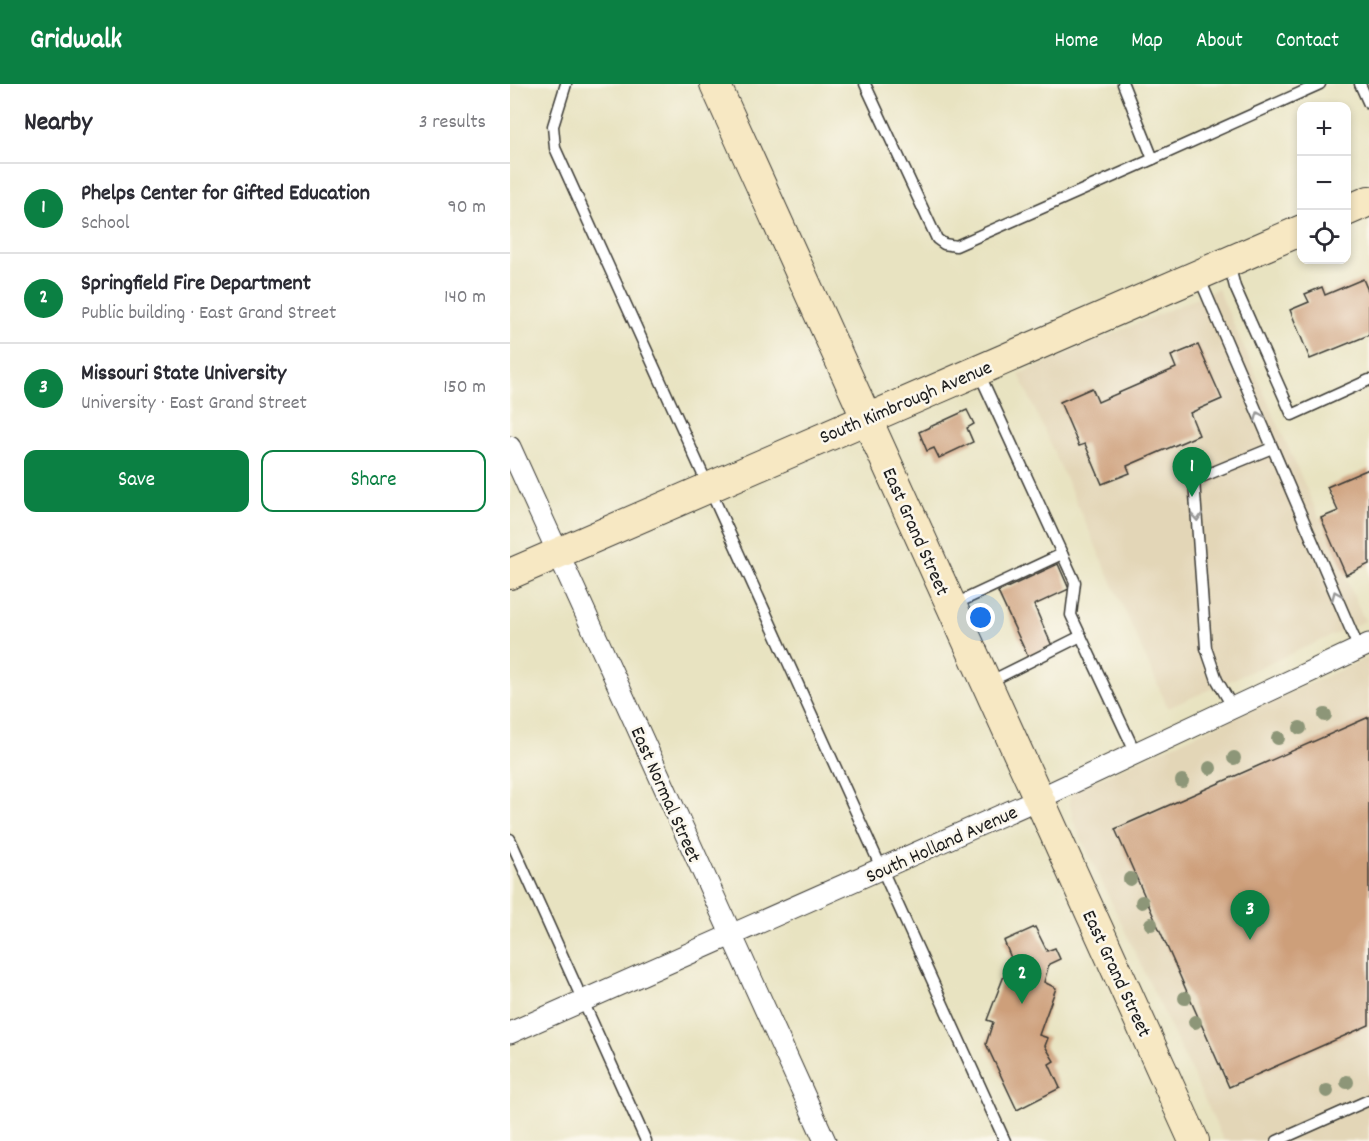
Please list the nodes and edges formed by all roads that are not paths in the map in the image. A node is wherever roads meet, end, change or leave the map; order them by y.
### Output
1 (566, 84) edge
2 (715, 84) edge
3 (865, 84) edge
4 (1123, 84) edge
5 (1320, 84) edge
6 (1359, 84) edge
7 (1369, 104) edge
8 (1153, 159) junction
9 (1369, 202) edge
10 (1349, 210) edge
11 (1297, 232) edge
12 (1228, 262) junction
13 (1198, 275) junction
14 (977, 370) junction
15 (1369, 380) edge
16 (866, 418) junction
17 (510, 447) edge
18 (1272, 448) junction
19 (707, 487) junction
20 (558, 554) junction
21 (1062, 554) junction
22 (510, 574) edge
23 (951, 606) junction
24 (1081, 636) junction
25 (1364, 647) edge
26 (985, 683) junction
27 (1233, 708) junction
28 (1136, 754) junction
29 (1038, 799) junction
30 (510, 840) edge
31 (882, 869) junction
32 (732, 936) junction
33 (584, 1001) junction
34 (510, 1033) edge
35 (1369, 1100) edge
36 (646, 1141) edge
37 (825, 1141) edge
38 (1005, 1141) edge
39 (1194, 1141) edge
40 (1277, 1141) edge

1 - 19 lane
2 - 16 main road, East Grand Street
3 - 8 lane
4 - 8 lane
5 - 8 lane
6 - 7 lane
9 - 10 main road
11 - 12 main road, South Kimbrough Avenue
12 - 13 main road, South Kimbrough Avenue
12 - 15 lane
13 - 14 main road, South Kimbrough Avenue
18 -> 13 lane
14 - 16 main road, South Kimbrough Avenue
14 - 21 lane
16 - 19 main road, South Kimbrough Avenue
16 - 23 main road, East Grand Street
17 - 20 street, East Normal Street
25 -> 18 lane
18 -> 27 lane
19 - 20 main road, South Kimbrough Avenue
19 - 31 lane
20 - 22 main road, South Kimbrough Avenue
20 - 32 street, East Normal Street
21 - 23 lane
21 - 24 lane
23 - 26 main road, East Grand Street
24 - 26 lane
24 - 28 lane
25 - 27 street, South Holland Avenue
26 - 29 main road, East Grand Street
27 - 28 street, South Holland Avenue
28 - 29 street, South Holland Avenue
29 - 31 street, South Holland Avenue
29 - 39 main road, East Grand Street
30 - 33 lane
31 - 32 street, South Holland Avenue
31 - 38 lane
32 - 33 street, South Holland Avenue
32 - 37 street, East Normal Street
33 - 34 street, South Holland Avenue
33 - 36 lane
35 - 40 lane

